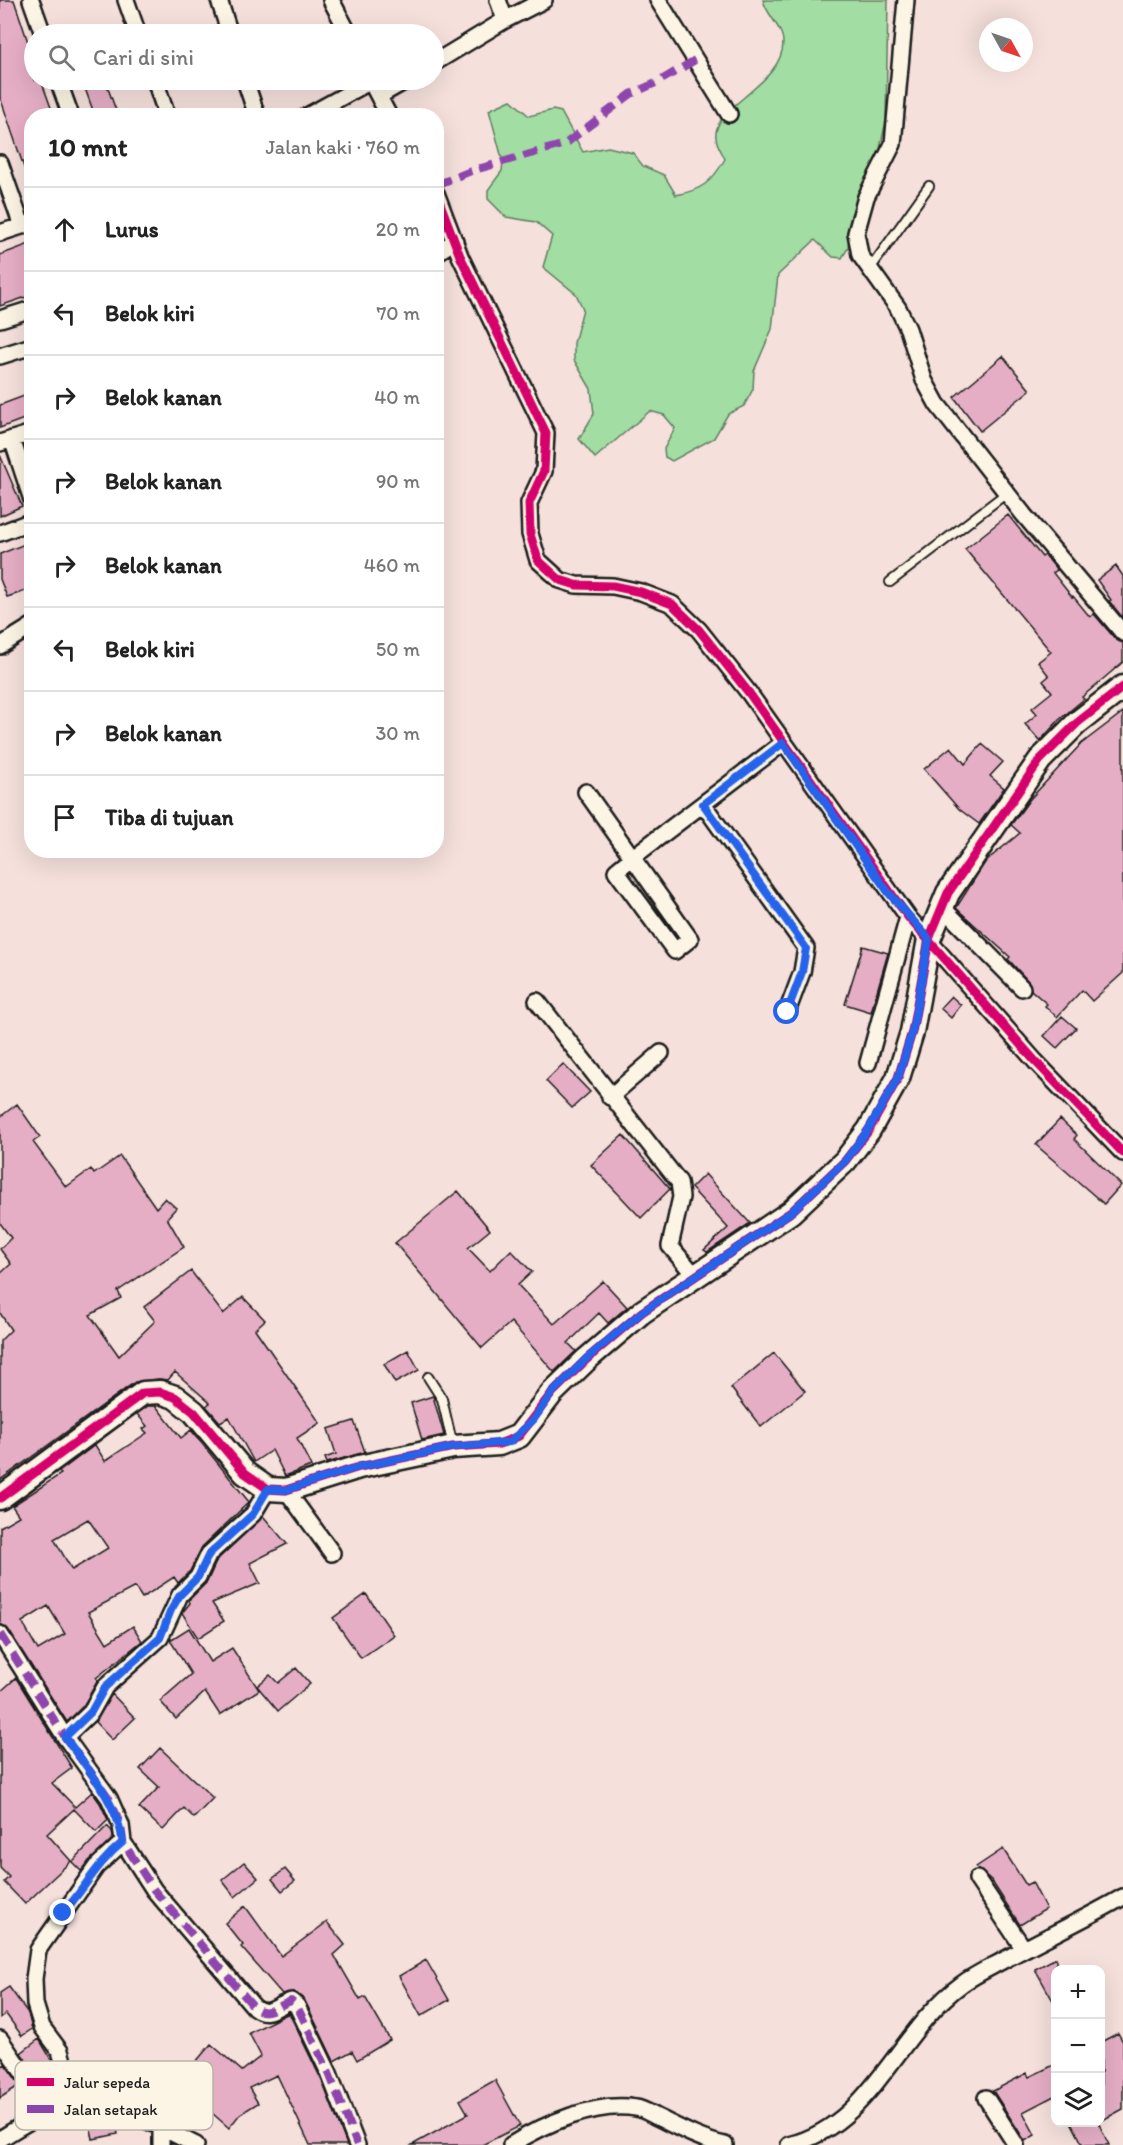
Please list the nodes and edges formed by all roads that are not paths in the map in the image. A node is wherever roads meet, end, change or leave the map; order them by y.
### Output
1 (31, 0) edge
2 (126, 0) edge
3 (219, 0) edge
4 (331, 0) edge
5 (498, 0) edge
6 (544, 0) edge
7 (658, 0) edge
8 (906, 0) edge
9 (505, 20) junction
10 (39, 24) edge
11 (134, 24) edge
12 (227, 24) edge
13 (344, 24) edge
14 (444, 57) edge
15 (61, 90) edge
16 (158, 90) edge
17 (248, 90) edge
18 (352, 90) edge
19 (376, 90) edge
20 (390, 90) edge
21 (380, 96) junction
22 (67, 108) edge
23 (164, 108) edge
24 (254, 108) edge
25 (321, 108) edge
26 (386, 108) edge
27 (729, 114) dead end
28 (0, 163) edge
29 (930, 186) dead end
30 (444, 213) edge
31 (24, 217) edge
32 (24, 225) edge
33 (0, 233) edge
34 (455, 241) junction
35 (444, 248) edge
36 (869, 270) junction
37 (24, 312) edge
38 (0, 319) edge
39 (24, 348) edge
40 (0, 356) edge
41 (24, 435) edge
42 (6, 441) edge
43 (24, 482) edge
44 (1009, 493) junction
45 (24, 524) edge
46 (0, 533) edge
47 (890, 582) dead end
48 (24, 631) edge
49 (1123, 633) edge
50 (0, 646) edge
51 (1123, 687) edge
52 (783, 743) junction
53 (586, 792) dead end
54 (703, 804) junction
55 (633, 858) junction
56 (942, 907) junction
57 (908, 917) junction
58 (929, 939) junction
59 (1022, 988) dead end
60 (537, 1001) dead end
61 (787, 1012) dead end
62 (661, 1053) dead end
63 (868, 1062) dead end
64 (610, 1097) junction
65 (1123, 1154) edge
66 (696, 1276) junction
67 (428, 1377) dead end
68 (453, 1447) junction
69 (277, 1489) junction
70 (0, 1498) edge
71 (332, 1553) dead end
72 (0, 1634) edge
73 (65, 1737) junction
74 (123, 1842) junction
75 (977, 1879) dead end
76 (1123, 1897) edge
77 (1024, 1949) junction
78 (0, 2039) edge
79 (15, 2061) edge
80 (63, 2061) edge
81 (986, 2098) dead end
82 (16, 2130) edge
83 (161, 2137) edge
84 (0, 2139) edge
85 (196, 2145) edge
86 (357, 2145) edge
87 (511, 2145) edge
88 (725, 2145) edge
89 (789, 2145) edge
90 (1016, 2145) edge

1 - 10 street
2 - 11 street
3 - 12 street
4 - 13 street
5 - 9 street
6 - 9 street
7 - 27 street
8 - 36 street
9 - 14 street
15 - 22 street
16 - 23 street
17 - 24 street
18 - 25 street
19 - 21 street
20 - 21 street
21 - 26 street
28 - 31 street
29 - 36 lane
30 - 34 street
32 - 33 street
34 - 35 street
34 - 52 street
36 - 44 street
37 - 38 street
39 - 40 street
41 - 42 street
42 - 43 street
44 - 47 lane
44 - 49 street
45 - 46 street
48 - 50 street
51 - 56 street
52 - 54 street
52 - 57 street
53 - 55 street
54 - 55 street
54 - 61 street
55 - 55 street
56 - 58 street
56 - 59 street
57 - 58 street
57 - 63 street
58 - 65 street
58 - 66 street
60 - 64 street
62 - 64 street
64 - 66 street
66 - 68 street
67 - 68 lane
68 - 69 street
69 - 70 street
69 - 71 street
69 - 73 street
72 - 73 street
73 - 74 street
74 - 80 street
74 - 86 street
75 - 77 street
76 - 77 street
77 - 89 street
78 - 79 street
81 - 90 street
82 - 84 street
83 - 85 street
87 - 88 street

